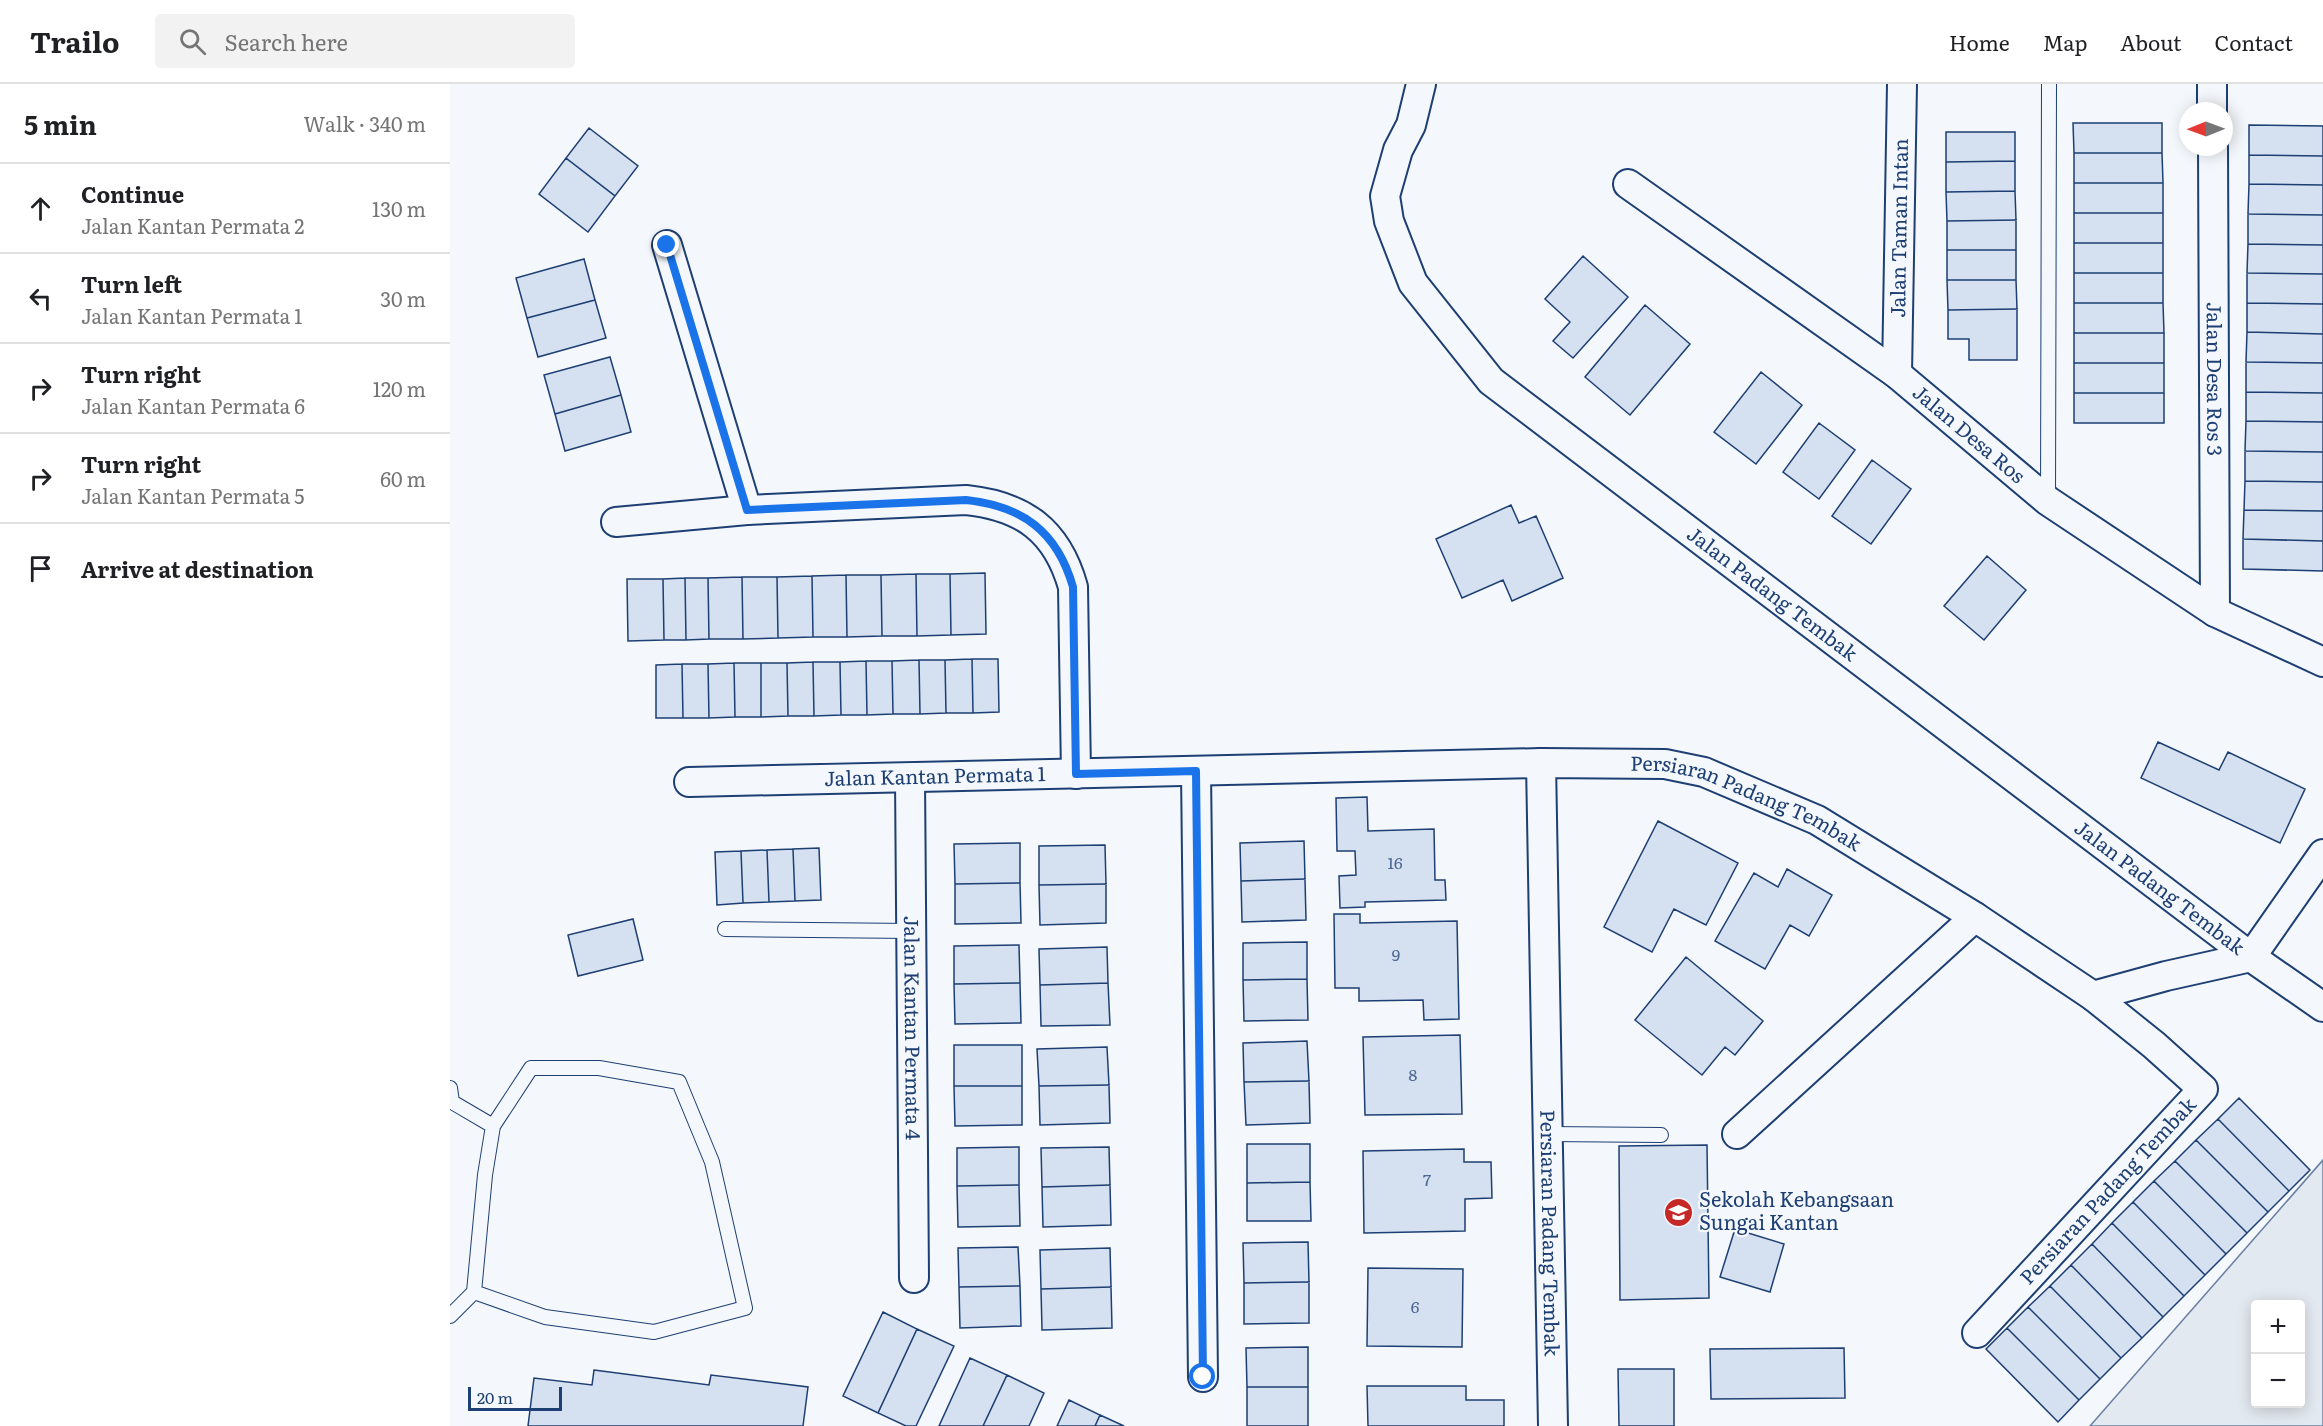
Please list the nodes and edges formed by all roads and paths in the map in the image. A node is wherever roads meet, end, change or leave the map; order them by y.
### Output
1 (1421, 84) edge
2 (1902, 84) edge
3 (2049, 84) edge
4 (2212, 84) edge
5 (2212, 102) edge
6 (2213, 156) edge
7 (1629, 184) dead end
8 (667, 245) dead end
9 (1897, 374) junction
10 (2048, 501) junction
11 (747, 510) junction
12 (616, 522) dead end
13 (2215, 612) junction
14 (2323, 662) edge
15 (1541, 763) junction
16 (1196, 771) junction
17 (1076, 774) junction
18 (910, 778) junction
19 (690, 783) dead end
20 (2323, 854) edge
21 (1975, 917) junction
22 (726, 929) dead end
23 (912, 932) junction
24 (2251, 957) junction
25 (2093, 996) junction
26 (2323, 1007) edge
27 (450, 1088) edge
28 (493, 1126) junction
29 (1548, 1134) junction
30 (1737, 1134) dead end
31 (1661, 1135) dead end
32 (914, 1278) dead end
33 (474, 1292) junction
34 (450, 1316) edge
35 (1977, 1333) dead end
36 (1203, 1377) dead end
37 (1553, 1426) edge

1 - 24 street, Jalan Padang Tembak
2 - 9 street, Jalan Taman Intan
3 - 10 lane
4 - 5 street
6 - 13 street, Jalan Desa Ros 3
7 - 9 street, Jalan Desa Ros
8 - 11 street
9 - 10 street, Jalan Desa Ros
10 - 13 street, Jalan Desa Ros
11 - 12 street
11 - 17 street
13 - 14 street, Jalan Desa Ros
15 - 16 street, Jalan Kantan Permata 1
15 - 21 street, Persiaran Padang Tembak
15 - 29 street, Persiaran Padang Tembak
16 - 17 street, Jalan Kantan Permata 1
16 - 36 street
17 - 18 street, Jalan Kantan Permata 1
18 - 19 street, Jalan Kantan Permata 1
18 - 23 street, Jalan Kantan Permata 4
20 - 24 street
21 - 25 street, Persiaran Padang Tembak
21 - 30 street
22 - 23 lane
23 - 32 street, Jalan Kantan Permata 4
24 - 25 street
24 - 26 street, Jalan Padang Tembak
25 - 35 street, Persiaran Padang Tembak
27 - 28 lane
28 - 33 lane
28 - 33 lane
29 - 31 lane
29 - 37 street, Persiaran Padang Tembak
33 - 34 lane

